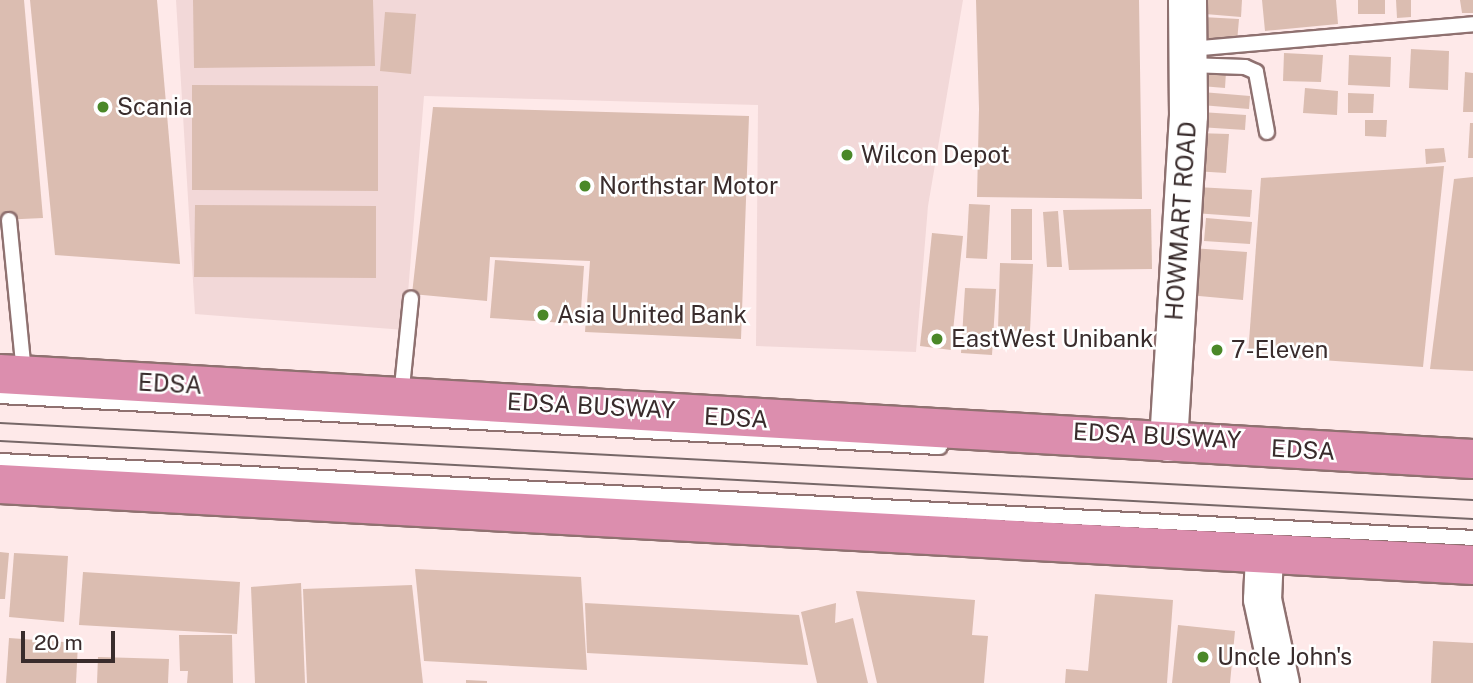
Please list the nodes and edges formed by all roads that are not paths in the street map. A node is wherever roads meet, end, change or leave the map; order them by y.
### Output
1 (1186, 0) edge
2 (1473, 24) edge
3 (1189, 57) junction
4 (1267, 132) dead end
5 (9, 220) dead end
6 (411, 299) dead end
7 (8, 382) edge
8 (401, 398) junction
9 (1168, 442) junction
10 (960, 449) dead end
11 (1473, 459) edge
12 (0, 461) edge
13 (0, 484) edge
14 (1473, 538) edge
15 (1264, 554) junction
16 (1473, 565) edge
17 (1280, 683) edge

1 - 3 street, HOWMART ROAD
2 - 3 lane
3 - 4 lane
3 - 9 street, HOWMART ROAD
5 - 7 lane
6 - 8 lane
7 - 8 highway, EDSA
7 - 10 lane, EDSA BUSWAY
8 - 9 highway, EDSA
9 - 11 highway, EDSA
12 - 14 lane
13 - 15 highway
15 - 16 highway
15 - 17 street

